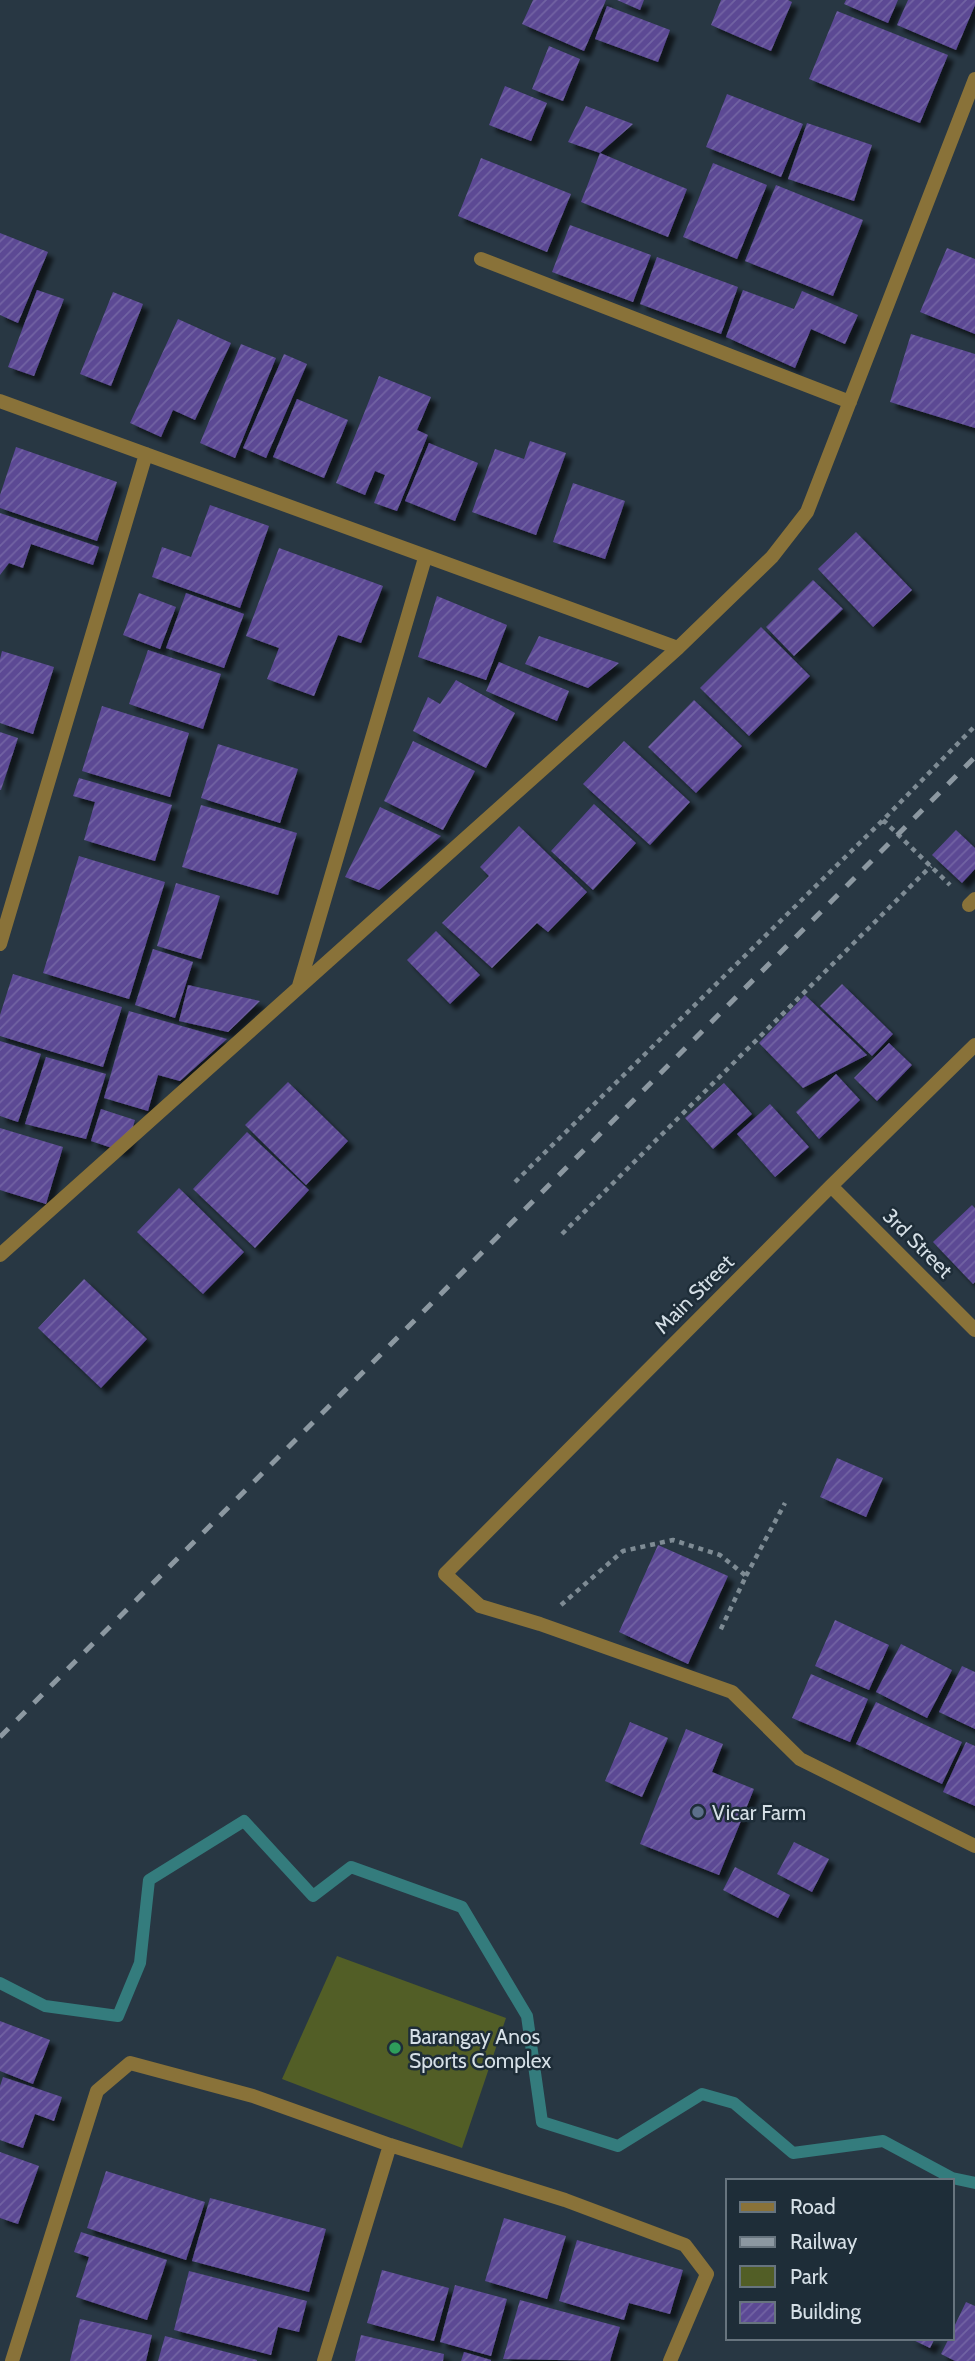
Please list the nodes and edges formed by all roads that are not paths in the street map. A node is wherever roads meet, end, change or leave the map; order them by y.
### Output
1 (975, 79) edge
2 (481, 259) dead end
3 (0, 401) edge
4 (850, 402) junction
5 (146, 454) junction
6 (425, 558) junction
7 (678, 648) junction
8 (0, 944) edge
9 (299, 986) junction
10 (975, 1045) edge
11 (831, 1186) junction
12 (0, 1255) edge
13 (975, 1330) edge
14 (975, 1846) edge
15 (390, 2145) junction
16 (12, 2361) edge
17 (324, 2361) edge
18 (670, 2361) edge

1 - 4 street
2 - 4 street
3 - 5 street
4 - 7 street
5 - 6 street
5 - 8 street
6 - 7 street
6 - 9 street
7 - 9 street
9 - 12 street
10 - 11 street, Main Street
11 - 13 street, 3rd Street
11 - 14 street, Main Street
15 - 16 street
15 - 17 street
15 - 18 street

